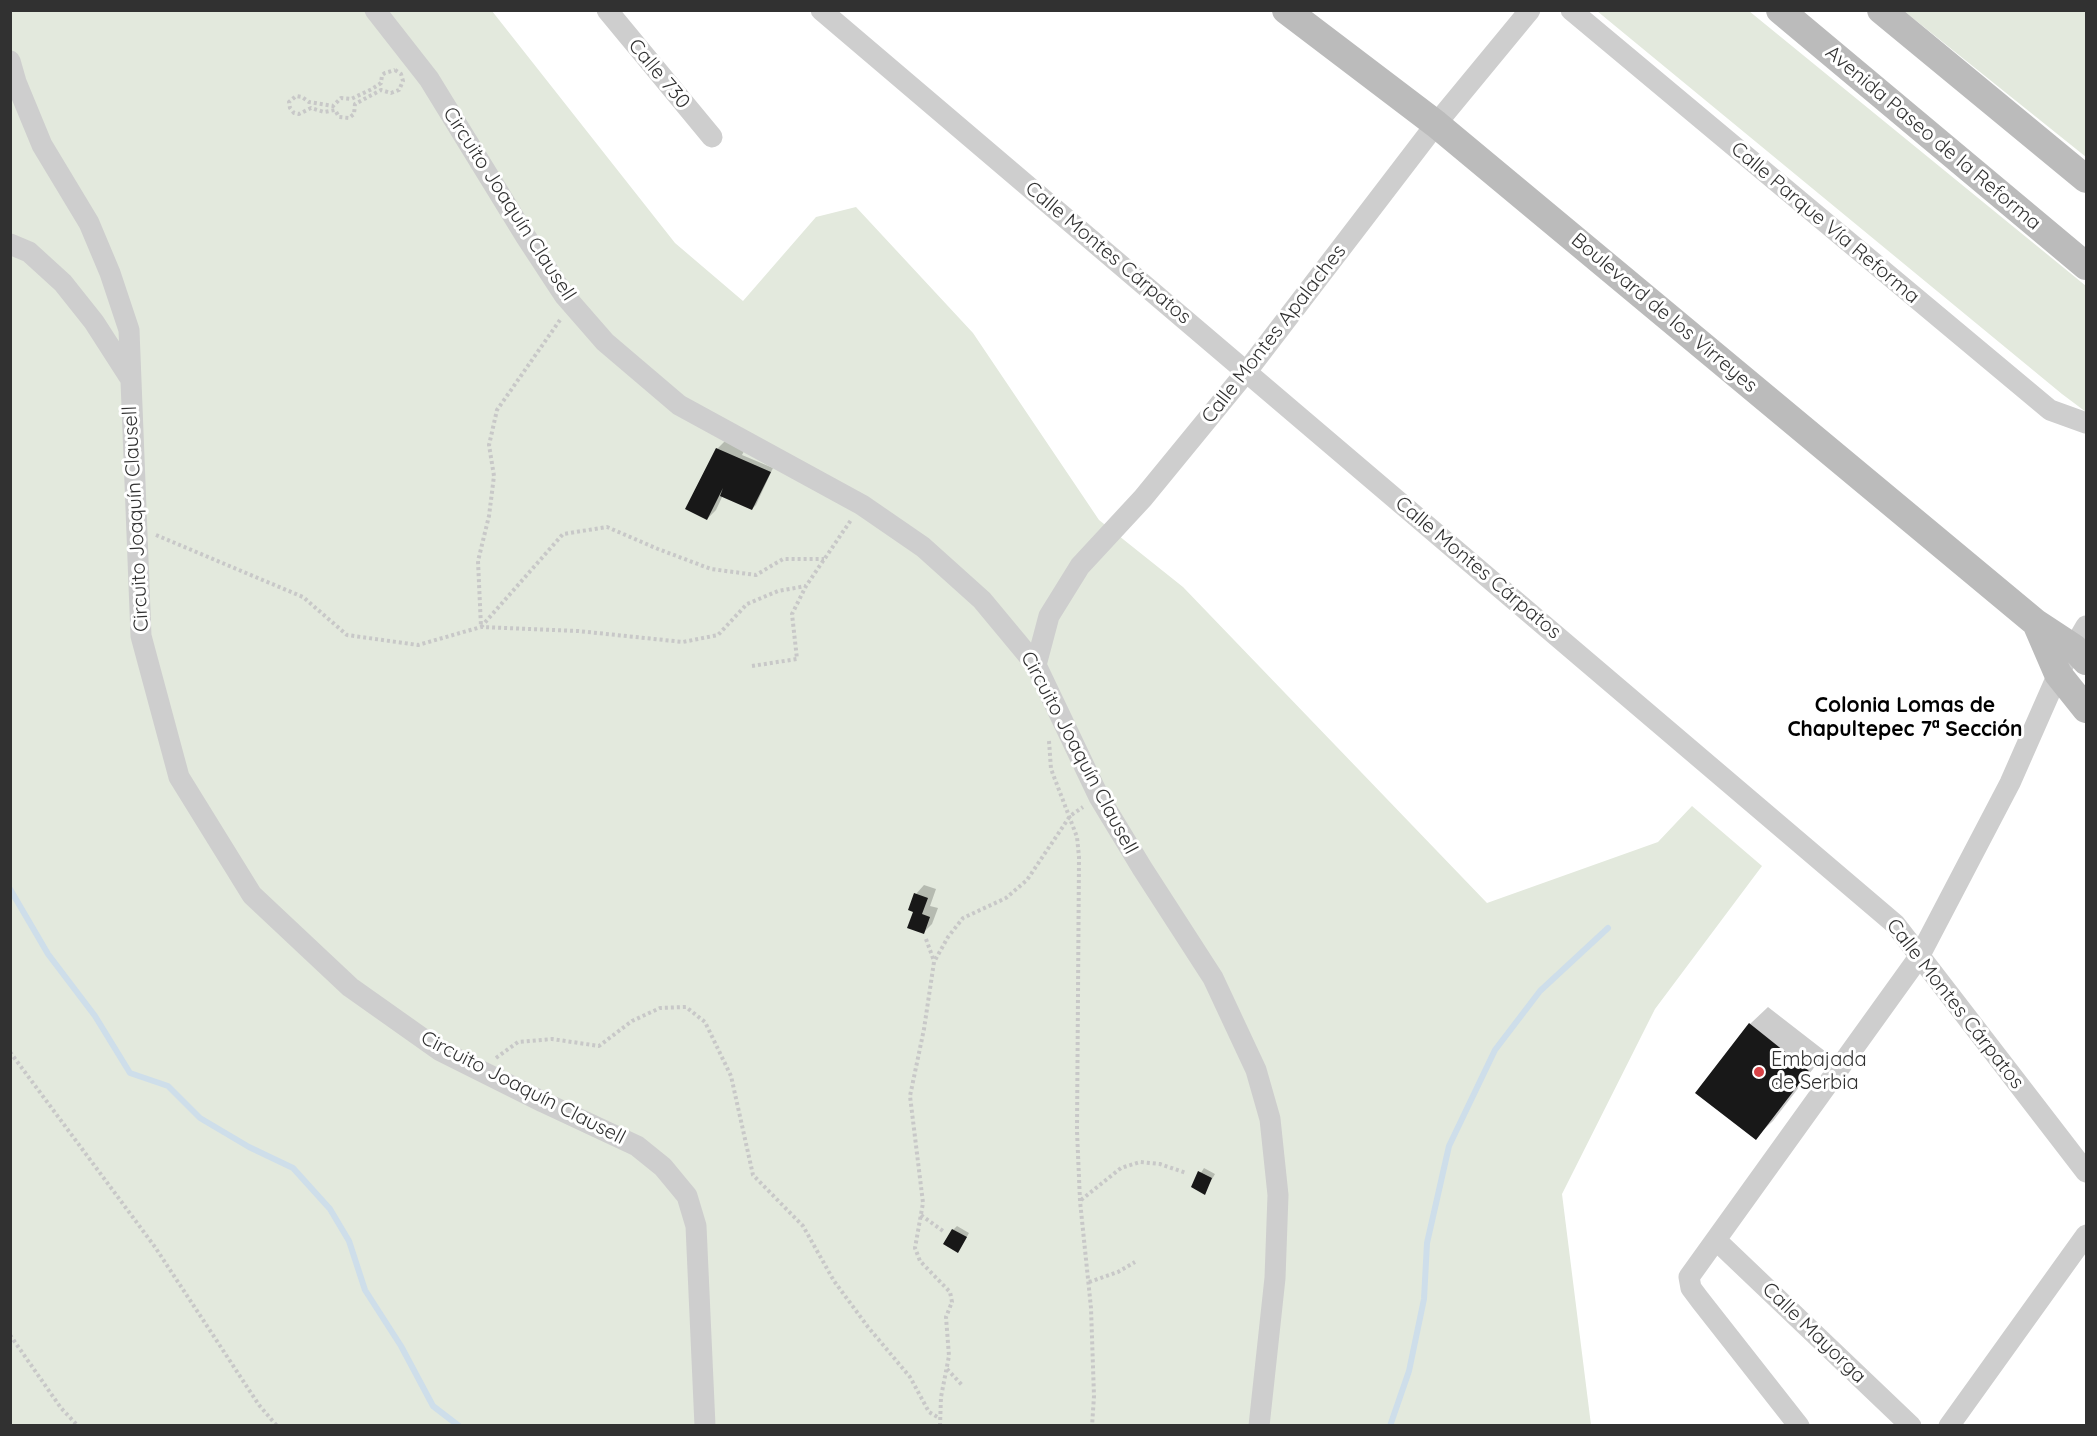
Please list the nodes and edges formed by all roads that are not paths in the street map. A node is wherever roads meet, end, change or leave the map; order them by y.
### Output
1 (375, 10) edge
2 (607, 10) edge
3 (822, 10) edge
4 (1286, 10) edge
5 (1530, 10) edge
6 (1571, 10) edge
7 (1780, 10) edge
8 (1881, 10) edge
9 (10, 61) edge
10 (1436, 124) junction
11 (712, 137) dead end
12 (2086, 179) edge
13 (10, 244) edge
14 (2086, 266) edge
15 (1247, 371) junction
16 (130, 378) junction
17 (2086, 423) edge
18 (2036, 623) junction
19 (2082, 645) edge
20 (1036, 665) junction
21 (2058, 674) junction
22 (2086, 709) edge
23 (1919, 957) junction
24 (2086, 1172) edge
25 (2086, 1235) edge
26 (1716, 1240) junction
27 (705, 1425) edge
28 (1259, 1425) edge
29 (1799, 1425) edge
30 (1911, 1425) edge
31 (1949, 1425) edge

1 - 20 street, Circuito Joaquín Clausell
2 - 11 street, Calle 730
3 - 15 street, Calle Montes Cárpatos
4 - 10 street, Boulevard de los Virreyes
5 - 10 street, Calle Montes Apalaches
6 - 17 street, Calle Parque Vía Reforma
7 - 14 street, Avenida Paseo de la Reforma
8 - 12 street
9 - 16 street, Circuito Joaquín Clausell
10 - 15 street, Calle Montes Apalaches
10 - 18 street, Boulevard de los Virreyes
13 - 16 street
15 - 20 street, Calle Montes Apalaches
15 - 23 street, Calle Montes Cárpatos
16 - 27 street, Circuito Joaquín Clausell
18 - 19 street, Boulevard de los Virreyes
18 - 21 street, Boulevard de los Virreyes
19 - 21 street
20 - 28 street, Circuito Joaquín Clausell
21 - 22 street, Boulevard de los Virreyes
21 - 23 street
23 - 24 street, Calle Montes Cárpatos
23 - 26 street
25 - 31 street
26 - 29 street
26 - 30 street, Calle Mayorga

